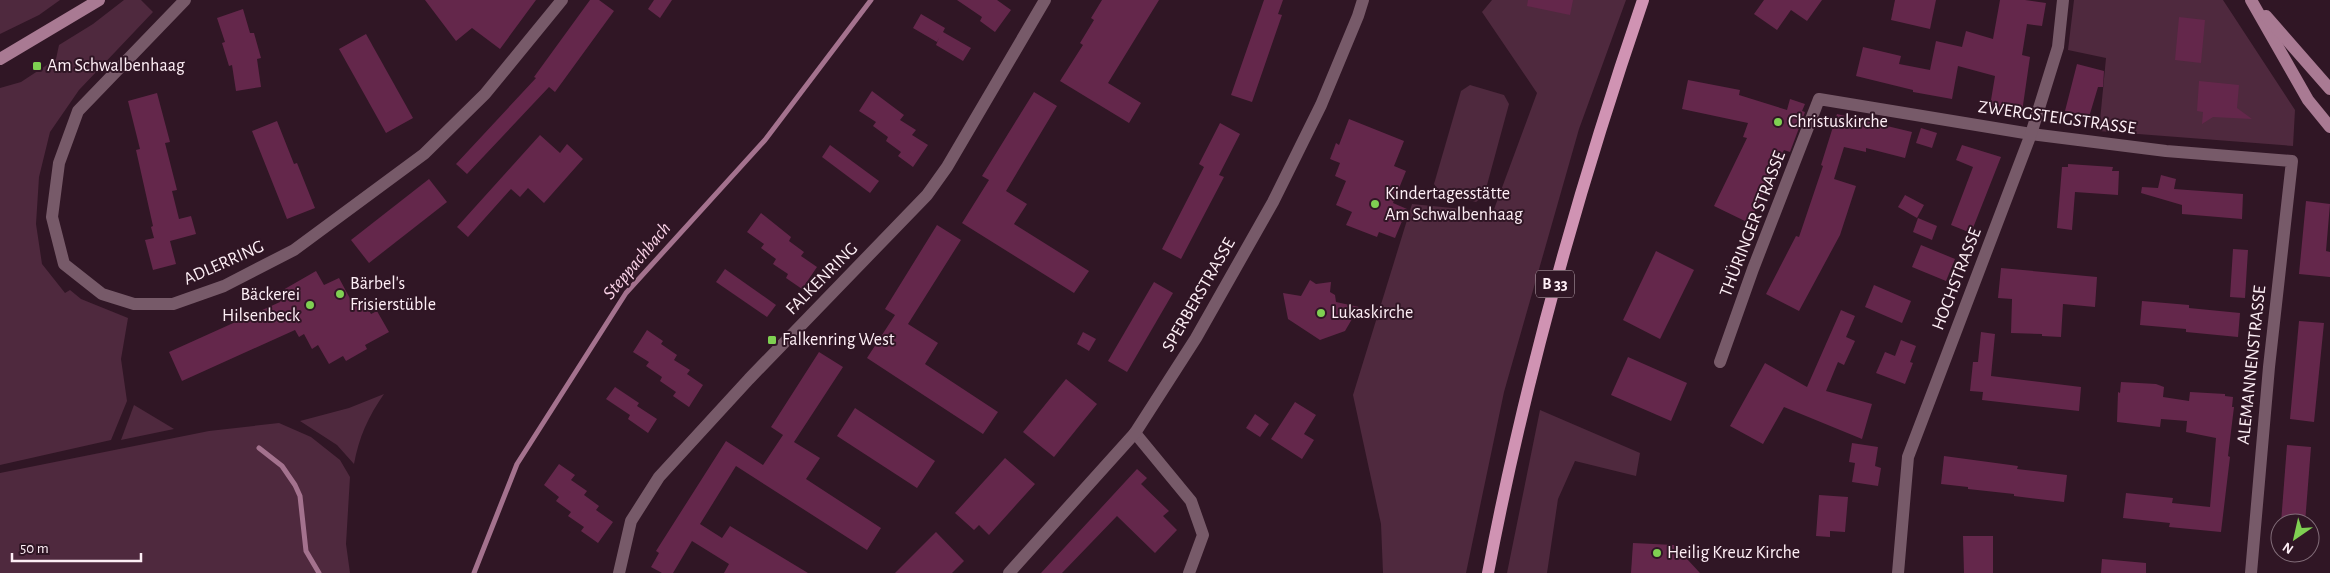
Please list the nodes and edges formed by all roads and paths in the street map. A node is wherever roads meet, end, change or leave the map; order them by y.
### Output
1 (98, 0) edge
2 (185, 0) edge
3 (562, 0) edge
4 (1045, 0) edge
5 (1363, 0) edge
6 (1643, 0) edge
7 (2063, 0) edge
8 (2252, 0) edge
9 (0, 60) edge
10 (2330, 89) edge
11 (1820, 99) joint
12 (2330, 127) edge
13 (2031, 134) junction
14 (2292, 161) joint
15 (1720, 362) dead end
16 (1135, 433) junction
17 (619, 573) edge
18 (1010, 573) edge
19 (1189, 573) edge
20 (1488, 573) edge
21 (1898, 573) edge
22 (2251, 573) edge

1 - 9 main road
2 - 3 street, ADLERRING
4 - 17 street, FALKENRING
5 - 16 street, SPERBERSTRASSE
6 - 20 main road, B 33
7 - 13 street, HOCHSTRASSE
8 - 10 main road
8 - 12 main road
11 - 13 street, ZWERGSTEIGSTRASSE
11 - 15 street, THÜRINGER STRASSE
13 - 14 street, ZWERGSTEIGSTRASSE
13 - 21 street, HOCHSTRASSE
14 - 22 street, ALEMANNENSTRASSE
16 - 18 street, SPERBERSTRASSE
16 - 19 street

